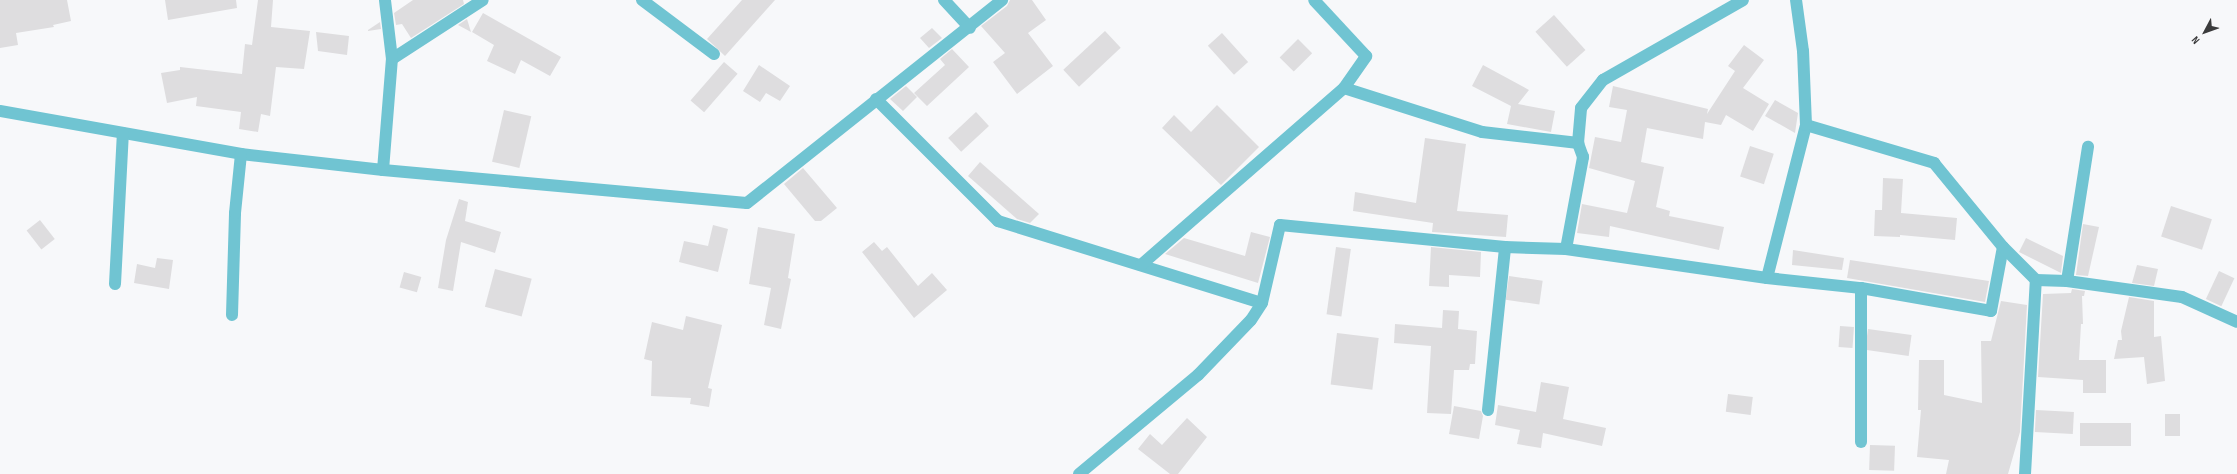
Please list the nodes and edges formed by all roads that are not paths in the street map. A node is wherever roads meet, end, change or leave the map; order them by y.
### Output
1 (385, 0) edge
2 (483, 0) edge
3 (642, 0) edge
4 (944, 0) edge
5 (1002, 0) edge
6 (1314, 0) edge
7 (1743, 0) edge
8 (1796, 0) edge
9 (970, 28) junction
10 (714, 54) dead end
11 (392, 59) junction
12 (1344, 88) junction
13 (876, 99) junction
14 (0, 112) edge
15 (1806, 125) junction
16 (123, 133) junction
17 (1578, 143) junction
18 (2088, 147) dead end
19 (241, 154) junction
20 (383, 170) junction
21 (1505, 247) junction
22 (2003, 247) junction
23 (1566, 249) junction
24 (1141, 265) junction
25 (1767, 278) junction
26 (2036, 280) junction
27 (2067, 281) junction
28 (115, 284) dead end
29 (1861, 288) junction
30 (1262, 303) junction
31 (232, 314) dead end
32 (2237, 322) edge
33 (1488, 410) dead end
34 (1861, 442) dead end
35 (1079, 474) edge
36 (2025, 474) edge

1 - 11 street
2 - 11 street
3 - 10 street
4 - 9 street
5 - 9 street
6 - 12 street
7 - 17 street
8 - 15 street
9 - 13 street
11 - 20 street
12 - 17 street
12 - 24 street
13 - 20 street
13 - 24 street
14 - 16 street
15 - 22 street
15 - 25 street
16 - 19 street
16 - 28 street
17 - 23 street
18 - 27 street
19 - 20 street
19 - 31 street
21 - 23 street
21 - 30 street
21 - 33 street
22 - 26 street
22 - 29 street
23 - 25 street
24 - 30 street
25 - 29 street
26 - 27 street
26 - 36 street
27 - 32 street
29 - 34 street
30 - 35 street

